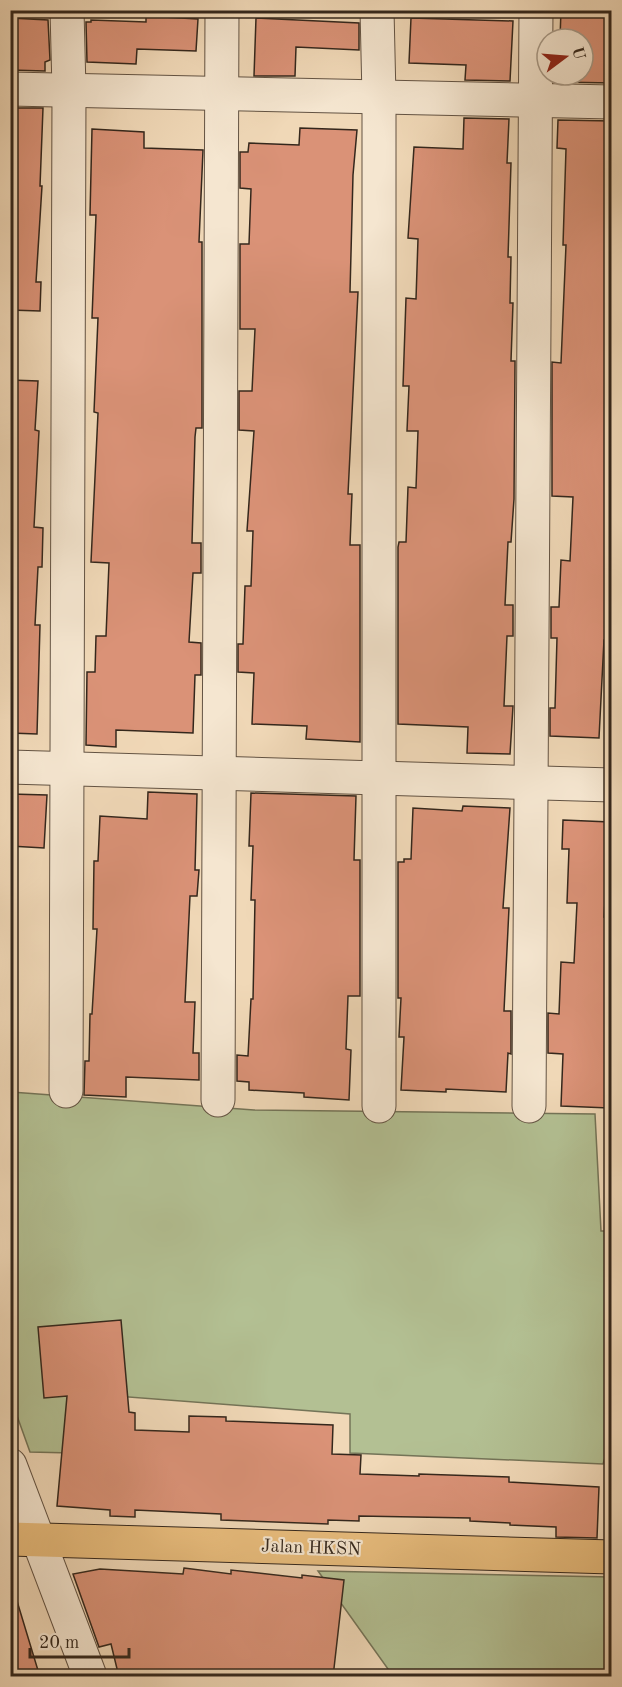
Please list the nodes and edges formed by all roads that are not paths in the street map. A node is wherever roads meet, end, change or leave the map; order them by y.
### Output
1 (67, 10) edge
2 (222, 10) edge
3 (377, 10) edge
4 (536, 10) edge
5 (10, 89) edge
6 (69, 90) junction
7 (223, 93) junction
8 (379, 97) junction
9 (536, 100) junction
10 (612, 102) edge
11 (10, 767) edge
12 (67, 769) junction
13 (219, 772) junction
14 (380, 778) junction
15 (531, 783) junction
16 (612, 785) edge
17 (66, 1091) dead end
18 (218, 1100) dead end
19 (379, 1106) dead end
20 (529, 1106) dead end
21 (10, 1465) edge
22 (25, 1539) edge
23 (612, 1557) edge
24 (90, 1677) edge

1 - 6 street
2 - 7 street
3 - 8 street
4 - 9 street
5 - 6 street
6 - 7 street
6 - 12 street
7 - 8 street
7 - 13 street
8 - 9 street
8 - 14 street
9 - 10 street
9 - 15 street
11 - 12 street
12 - 13 street
12 - 17 street
13 - 14 street
13 - 18 street
14 - 15 street
14 - 19 street
15 - 16 street
15 - 20 street
21 - 22 street
22 - 23 main road, Jalan HKSN
22 - 24 street

